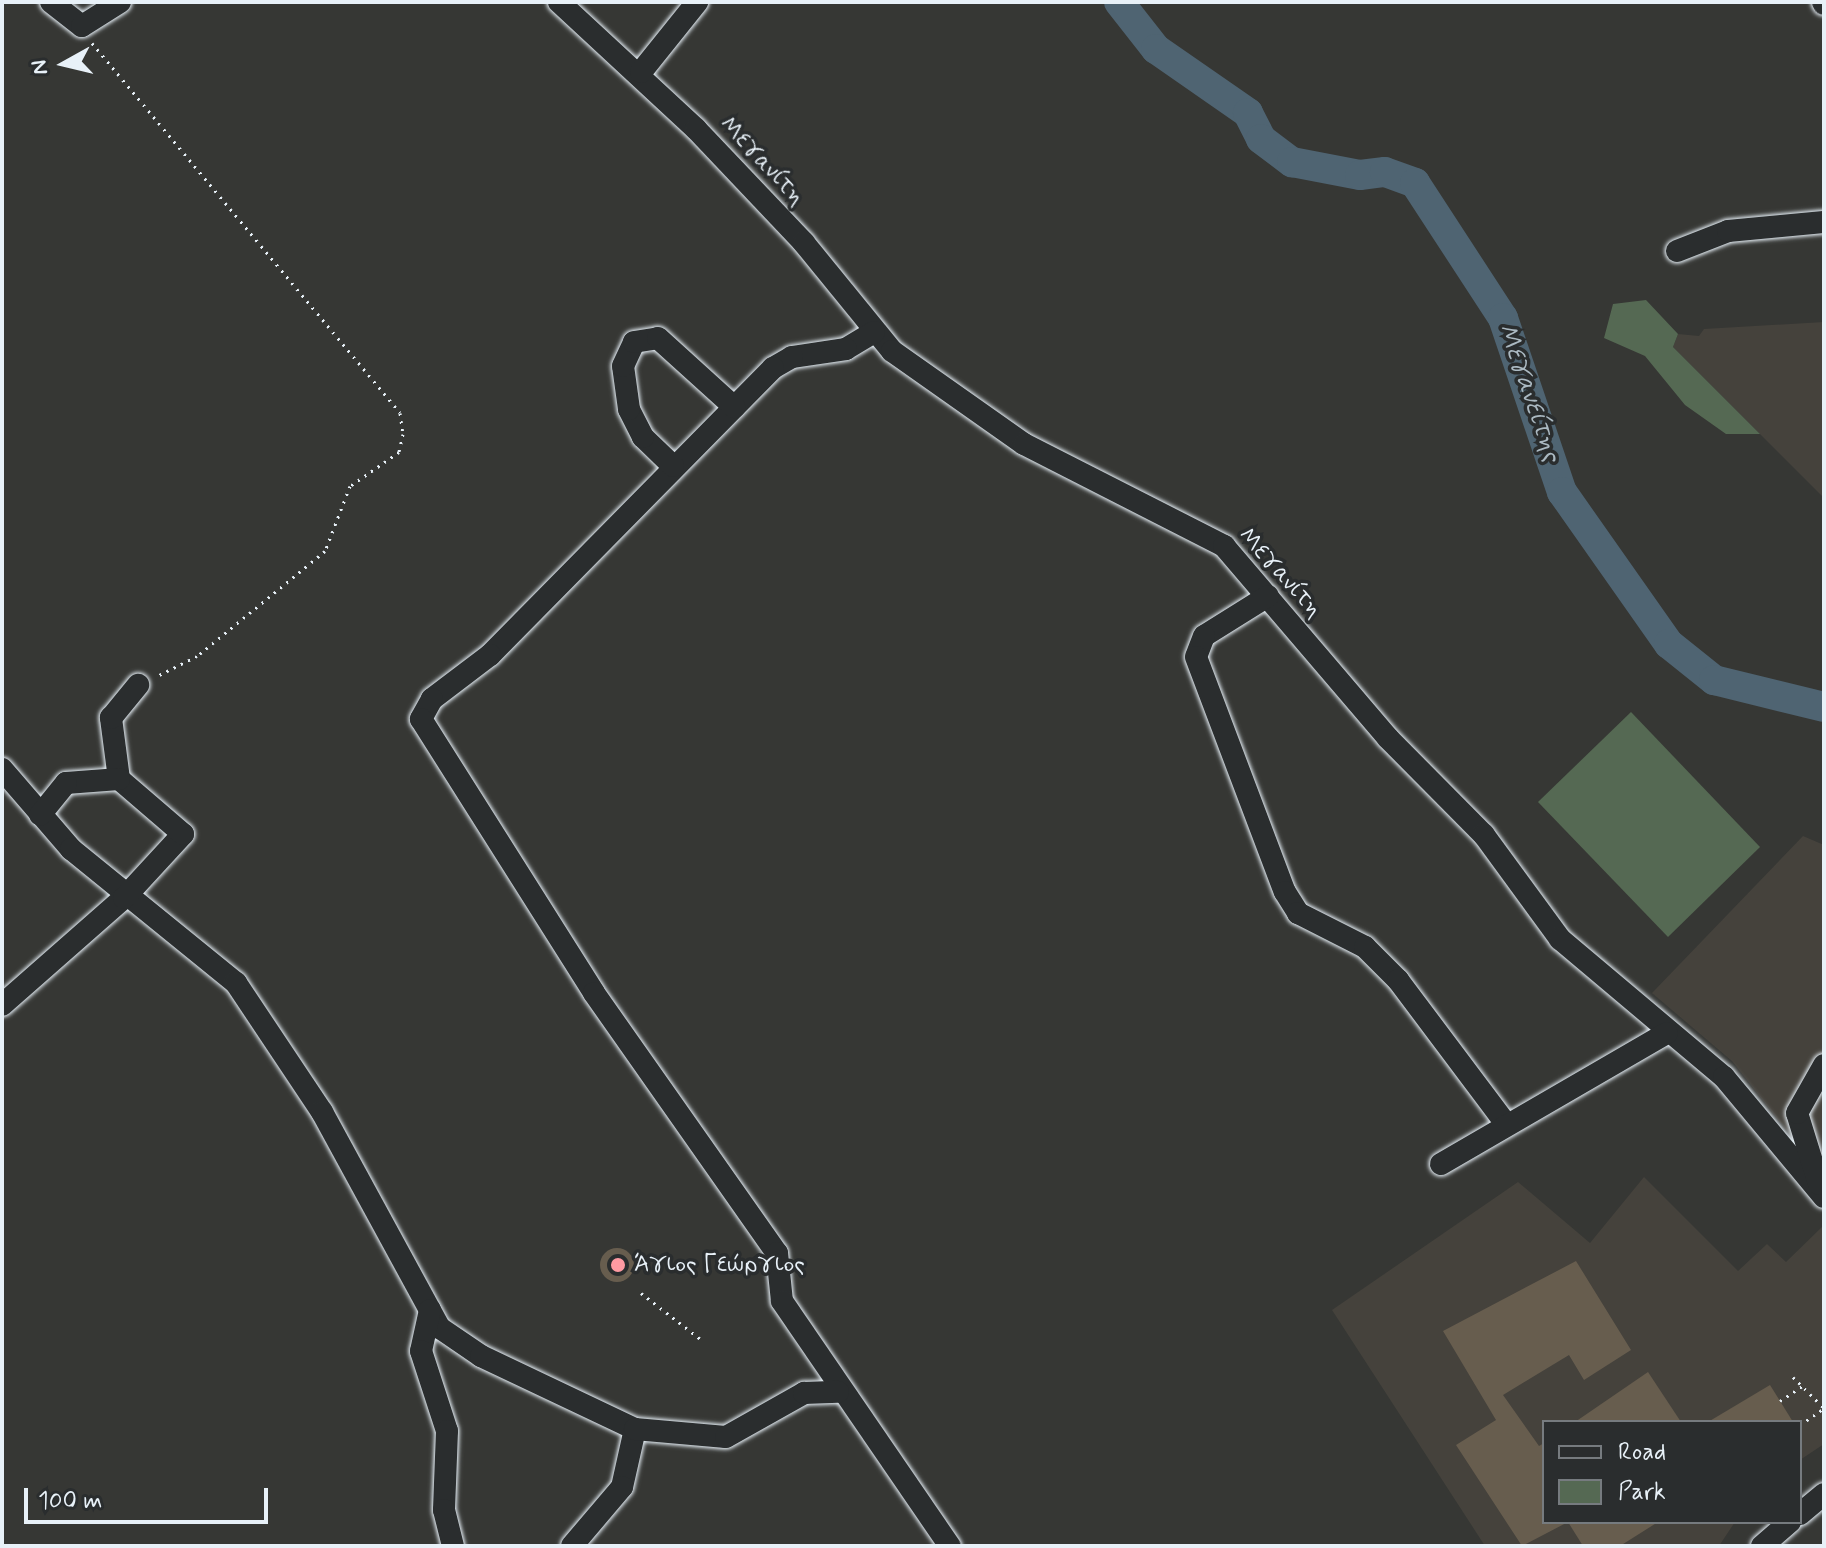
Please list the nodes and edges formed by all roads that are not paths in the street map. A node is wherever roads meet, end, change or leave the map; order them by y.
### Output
1 (51, 2) edge
2 (120, 2) edge
3 (559, 2) edge
4 (697, 2) edge
5 (641, 72) junction
6 (1824, 222) edge
7 (1677, 251) dead end
8 (874, 332) junction
9 (734, 407) junction
10 (673, 466) junction
11 (1268, 596) junction
12 (138, 685) road end
13 (2, 769) edge
14 (119, 779) junction
15 (40, 815) junction
16 (124, 898) junction
17 (2, 1005) edge
18 (1667, 1033) junction
19 (1824, 1065) edge
20 (1507, 1125) junction
21 (1441, 1164) dead end
22 (1824, 1197) edge
23 (430, 1310) junction
24 (838, 1392) junction
25 (635, 1429) junction
26 (1824, 1494) edge
27 (1802, 1512) edge
28 (1788, 1524) edge
29 (453, 1546) edge
30 (572, 1546) edge
31 (950, 1546) edge
32 (1762, 1546) edge

1 - 2 street
3 - 5 street, Μεγανίτη
4 - 5 street
5 - 8 street, Μεγανίτη
6 - 7 street
8 - 9 street
8 - 11 street, Μεγανίτη
9 - 10 street
9 - 10 street
10 - 24 street
11 - 18 street, Μεγανίτη
11 - 20 street
12 - 14 street
13 - 15 street
14 - 15 street
14 - 16 street
15 - 16 street
16 - 17 street
16 - 23 street
18 - 20 street
18 - 22 street, Μεγανίτη
19 - 22 street
20 - 21 street
23 - 25 street
23 - 29 street
24 - 25 street
24 - 31 street
25 - 30 street
26 - 27 street
28 - 32 street

